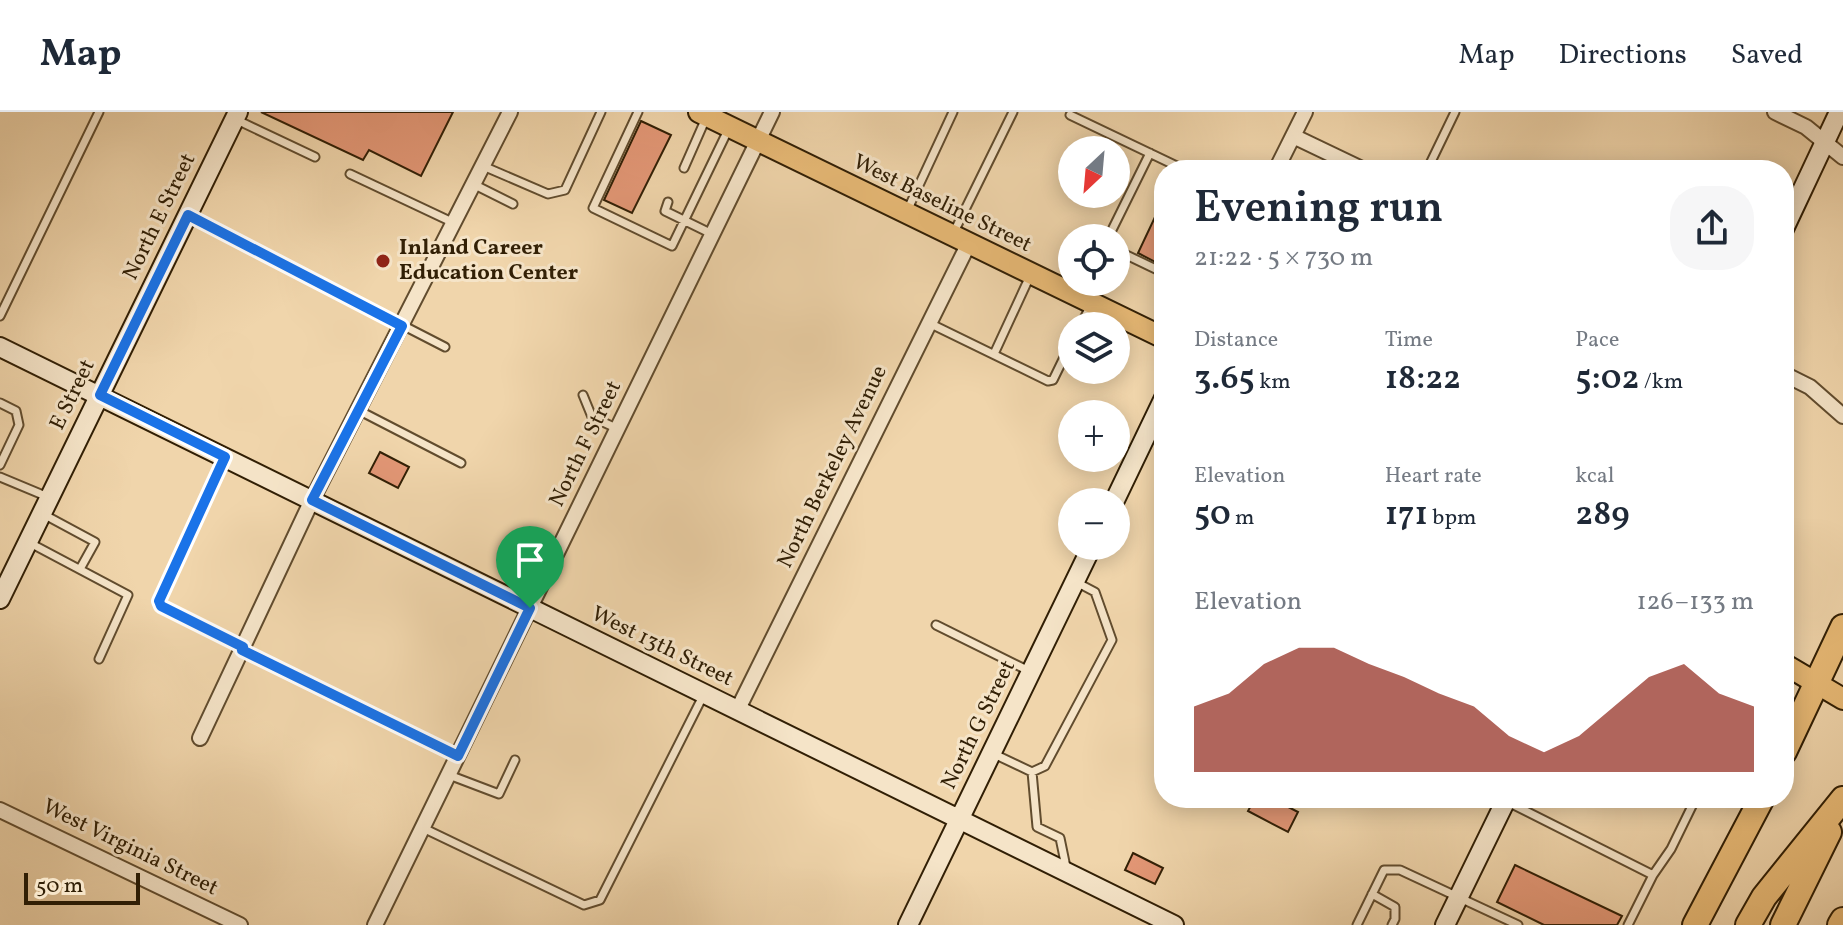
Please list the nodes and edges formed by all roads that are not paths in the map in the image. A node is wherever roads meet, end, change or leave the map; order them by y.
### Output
1 (99, 112) edge
2 (510, 112) edge
3 (601, 112) edge
4 (638, 112) edge
5 (772, 112) edge
6 (953, 112) edge
7 (1013, 112) edge
8 (1305, 112) edge
9 (1455, 112) edge
10 (1775, 112) edge
11 (1839, 112) edge
12 (703, 114) edge
13 (1070, 115) dead end
14 (237, 116) edge
15 (730, 127) junction
16 (1293, 136) junction
17 (758, 140) junction
18 (1824, 143) junction
19 (1150, 153) junction
20 (315, 157) dead end
21 (1843, 157) edge
22 (1164, 160) edge
23 (1281, 160) edge
24 (1343, 160) edge
25 (1432, 160) edge
26 (483, 166) junction
27 (684, 168) dead end
28 (350, 174) dead end
29 (473, 184) junction
30 (668, 202) dead end
31 (513, 204) dead end
32 (1794, 208) edge
33 (906, 213) junction
34 (188, 215) junction
35 (685, 221) junction
36 (454, 223) junction
37 (1115, 224) edge
38 (712, 234) junction
39 (961, 239) junction
40 (1130, 257) edge
41 (1154, 268) edge
42 (1030, 275) junction
43 (1058, 285) edge
44 (1089, 296) edge
45 (0, 316) edge
46 (929, 323) junction
47 (402, 326) junction
48 (1154, 332) edge
49 (125, 344) joint
50 (445, 347) dead end
51 (2, 351) edge
52 (994, 354) junction
53 (1058, 368) edge
54 (1794, 379) edge
55 (100, 395) junction
56 (583, 395) dead end
57 (0, 403) edge
58 (358, 410) junction
59 (1843, 416) edge
60 (1154, 419) edge
61 (618, 429) junction
62 (225, 457) junction
63 (461, 463) dead end
64 (0, 465) edge
65 (0, 477) edge
66 (1121, 488) edge
67 (312, 500) junction
68 (46, 506) junction
69 (28, 542) junction
70 (1085, 560) edge
71 (80, 569) junction
72 (1075, 582) junction
73 (0, 599) edge
74 (530, 608) junction
75 (936, 625) dead end
76 (1843, 627) edge
77 (243, 649) junction
78 (99, 659) dead end
79 (1794, 671) edge
80 (1031, 672) junction
81 (1816, 685) junction
82 (704, 694) junction
83 (1841, 698) edge
84 (737, 711) junction
85 (1794, 731) edge
86 (200, 738) dead end
87 (992, 753) junction
88 (458, 756) junction
89 (515, 760) dead end
90 (1032, 772) junction
91 (449, 775) junction
92 (1843, 802) edge
93 (1502, 808) edge
94 (1523, 808) edge
95 (1691, 808) edge
96 (1757, 808) edge
97 (0, 810) edge
98 (959, 821) junction
99 (423, 828) junction
100 (1067, 874) junction
101 (1653, 875) junction
102 (1372, 894) junction
103 (1459, 897) junction
104 (1843, 920) edge
105 (913, 921) edge
106 (240, 925) edge
107 (375, 925) edge
108 (1174, 925) edge
109 (1357, 925) edge
110 (1392, 925) edge
111 (1445, 925) edge
112 (1518, 925) edge
113 (1628, 925) edge
114 (1695, 925) edge
115 (1748, 925) edge
116 (1783, 925) edge
117 (1840, 925) edge

1 - 45 lane
2 - 26 street
3 - 26 lane
4 - 35 lane
5 - 17 street, North F Street
6 - 33 lane
7 - 39 lane
8 - 16 street
9 - 25 lane
10 - 18 street
11 - 18 street
12 - 15 main road, West Baseline Street
12 - 27 lane
13 - 19 lane
14 - 20 lane
14 - 34 street, North E Street
15 - 17 main road, West Baseline Street
15 - 35 lane
16 - 23 street
16 - 24 street
17 - 33 main road, West Baseline Street
17 - 38 street, North F Street
18 - 21 street
18 - 32 street
19 - 22 lane
19 - 37 lane
26 - 29 street
28 - 36 lane
29 - 31 lane
29 - 36 street
30 - 35 lane
33 - 39 main road, West Baseline Street
34 - 47 lane
34 - 49 street, North E Street
35 - 38 lane
36 - 47 street
38 - 61 street, North F Street
39 - 42 main road, West Baseline Street
39 - 46 street, North Berkeley Avenue
40 - 41 lane
42 - 43 main road, West Baseline Street
42 - 52 lane
44 - 48 main road, West Baseline Street
46 - 52 lane
46 - 84 street, North Berkeley Avenue
47 - 50 lane
47 - 58 street
49 - 55 street, E Street
51 - 55 street, West 13th Street
52 - 53 lane
54 - 59 street
55 - 62 street, West 13th Street
55 - 68 street, E Street
56 - 61 lane
57 - 64 lane
58 - 63 lane
58 - 67 street
60 - 66 street
61 - 74 street, North F Street
62 - 67 street, West 13th Street
62 - 77 lane
65 - 68 lane
67 - 74 street, West 13th Street
67 - 77 street
68 - 69 street
68 - 71 lane
69 - 71 lane
69 - 73 street
70 - 72 street, North G Street
71 - 78 lane
72 - 80 street, North G Street
72 - 90 lane
74 - 82 street, West 13th Street
74 - 88 street, North F Street
75 - 80 lane
76 - 81 highway
77 - 86 street
77 - 88 lane
79 - 81 main road
80 - 87 street, North G Street
81 - 83 main road
81 - 85 highway
82 - 84 street, West 13th Street
82 - 99 lane
84 - 98 street, West 13th Street
87 - 90 lane
87 - 98 street, North G Street
88 - 91 street, North F Street
89 - 91 lane
90 - 100 lane
91 - 99 street, North F Street
92 - 115 highway
92 - 116 highway
93 - 103 street
94 - 101 lane
95 - 101 lane
96 - 114 highway
97 - 106 street, West Virginia Street
98 - 100 street, West 13th Street
98 - 105 street, North G Street
99 - 107 street, North F Street
100 - 108 street, West 13th Street
101 - 113 lane
102 - 103 lane
102 - 109 lane
102 - 110 lane
103 - 111 street
103 - 112 lane
104 - 117 highway

